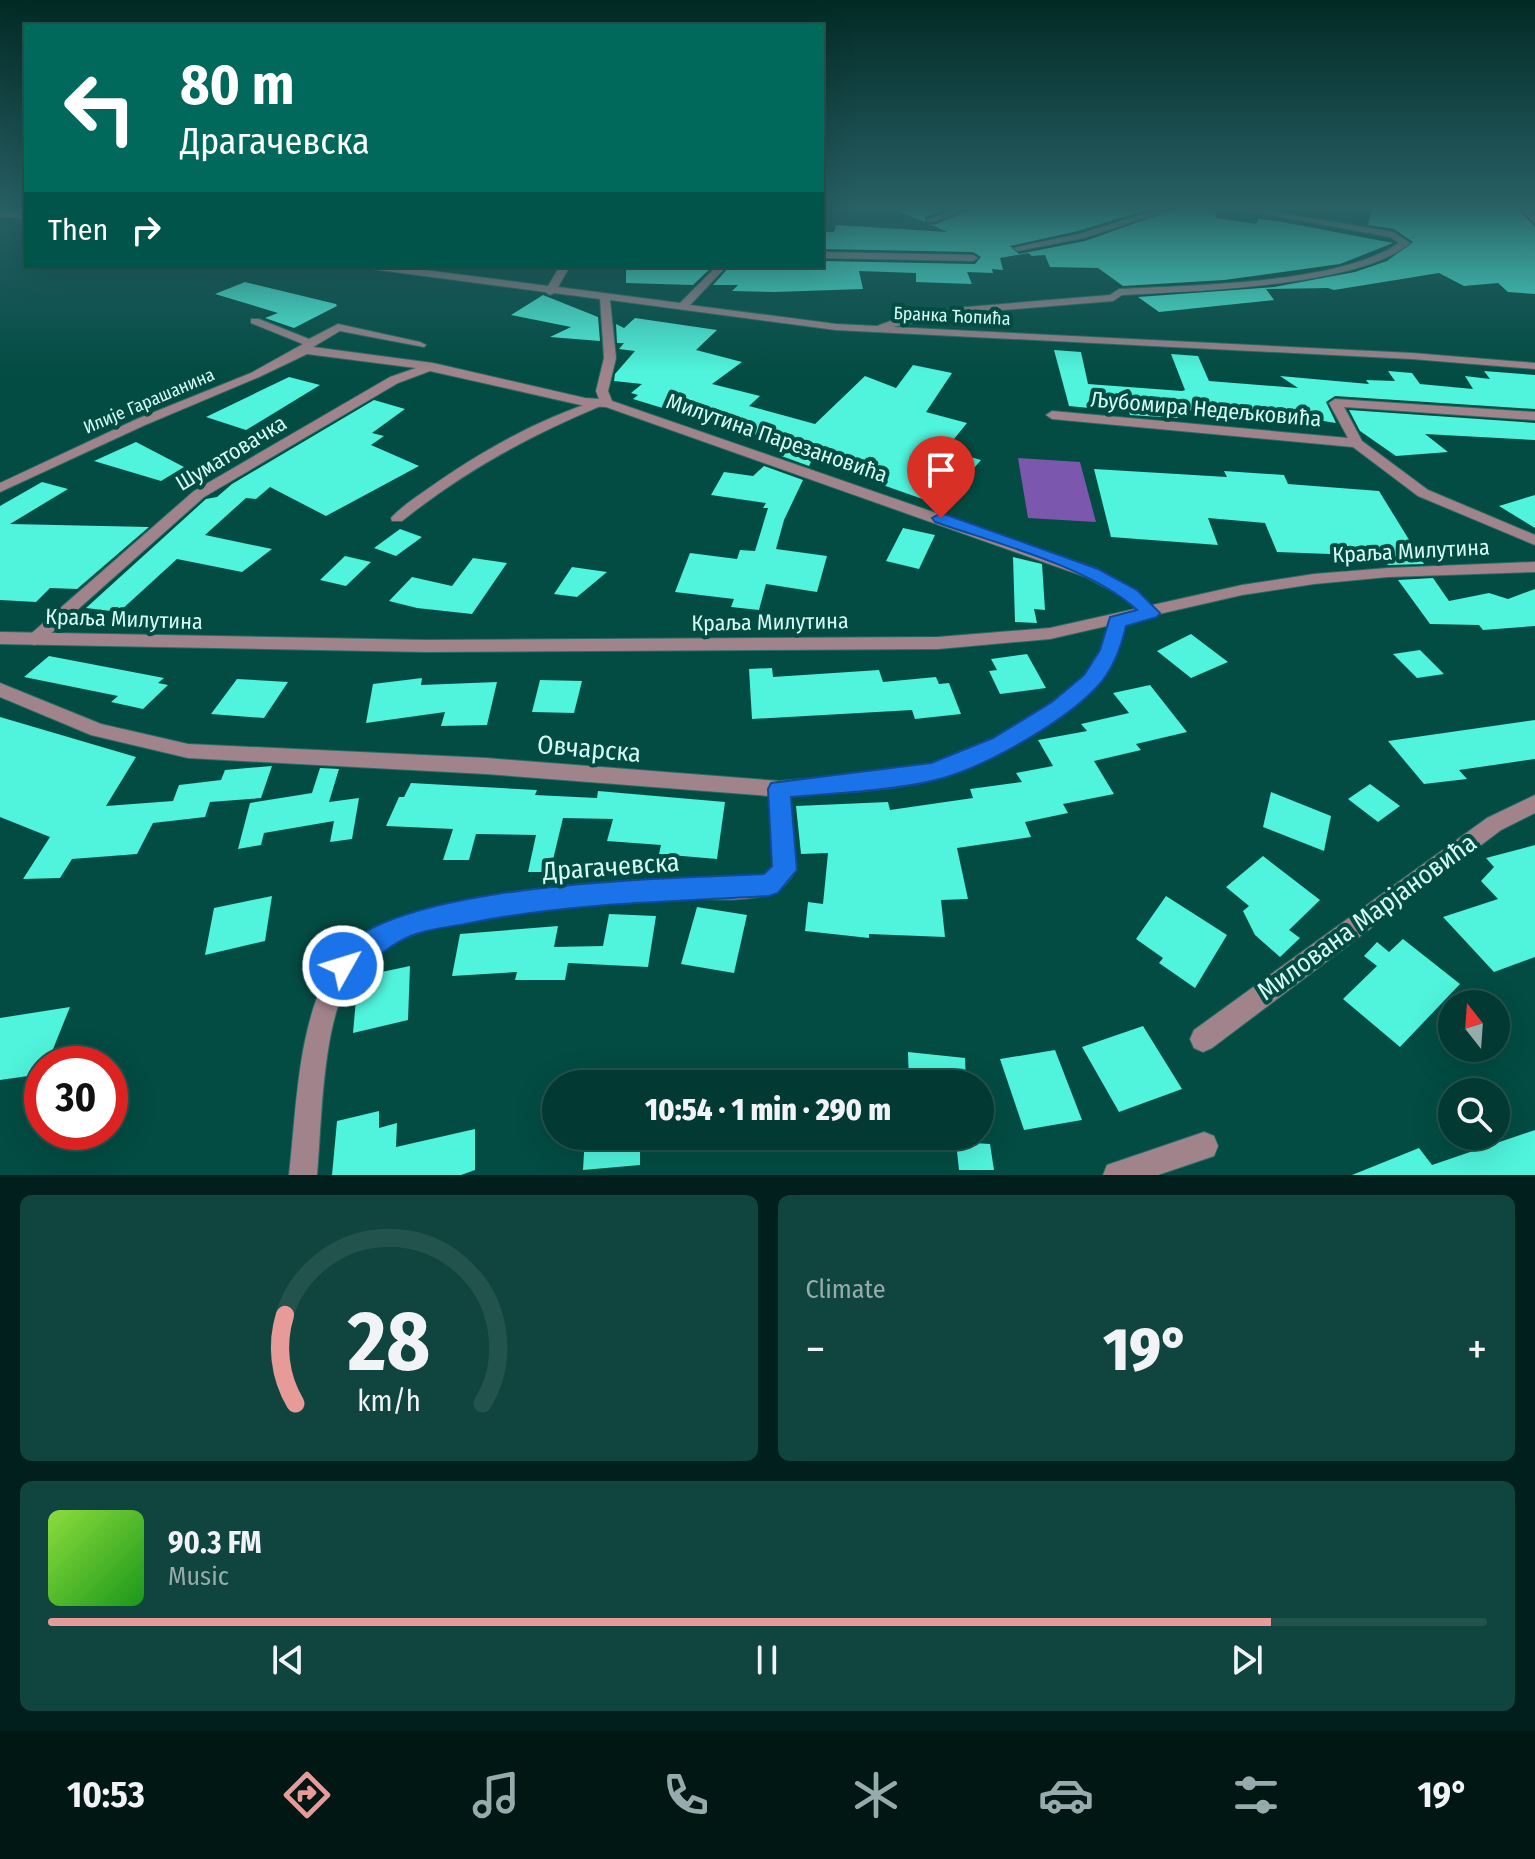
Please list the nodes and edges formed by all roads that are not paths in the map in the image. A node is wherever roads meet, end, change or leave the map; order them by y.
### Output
1 (1364, 263) edge
2 (385, 268) edge
3 (564, 268) edge
4 (720, 268) edge
5 (550, 292) junction
6 (605, 299) junction
7 (681, 308) junction
8 (255, 321) dead end
9 (877, 330) junction
10 (420, 345) dead end
11 (308, 347) junction
12 (433, 366) junction
13 (1535, 366) edge
14 (603, 403) junction
15 (1052, 415) dead end
16 (1535, 416) edge
17 (1357, 443) junction
18 (0, 488) edge
19 (397, 518) dead end
20 (1535, 540) edge
21 (1535, 567) edge
22 (1150, 613) junction
23 (1117, 622) junction
24 (0, 638) edge
25 (34, 639) junction
26 (0, 690) edge
27 (779, 789) junction
28 (1535, 803) edge
29 (1203, 1039) dead end
30 (1204, 1146) dead end
31 (303, 1175) edge
32 (1117, 1175) edge

1 - 9 street
2 - 5 street, Бранка Ћопића
3 - 5 street
4 - 7 street
5 - 6 street, Бранка Ћопића
6 - 7 street, Бранка Ћопића
6 - 14 street
7 - 9 street, Бранка Ћопића
8 - 11 street
9 - 13 street, Бранка Ћопића
10 - 11 street, Илије Гарашанина
11 - 12 street, Милутина Парезановића
11 - 18 street, Илије Гарашанина
12 - 14 street, Милутина Парезановића
12 - 25 street, Шуматовачка
14 - 19 lane
14 - 22 street, Милутина Парезановића
15 - 17 street, Љубомира Недељковића
16 - 17 street, Љубомира Недељковића
17 - 20 street, Љубомира Недељковића
21 - 22 street, Краља Милутина
22 - 23 street, Краља Милутина
23 - 25 street, Краља Милутина
23 - 27 street, Овчарска
24 - 25 street, Краља Милутина
26 - 27 street, Овчарска
27 - 31 street, Драгачевска
28 - 29 street, Милована Марјановића
30 - 32 street

